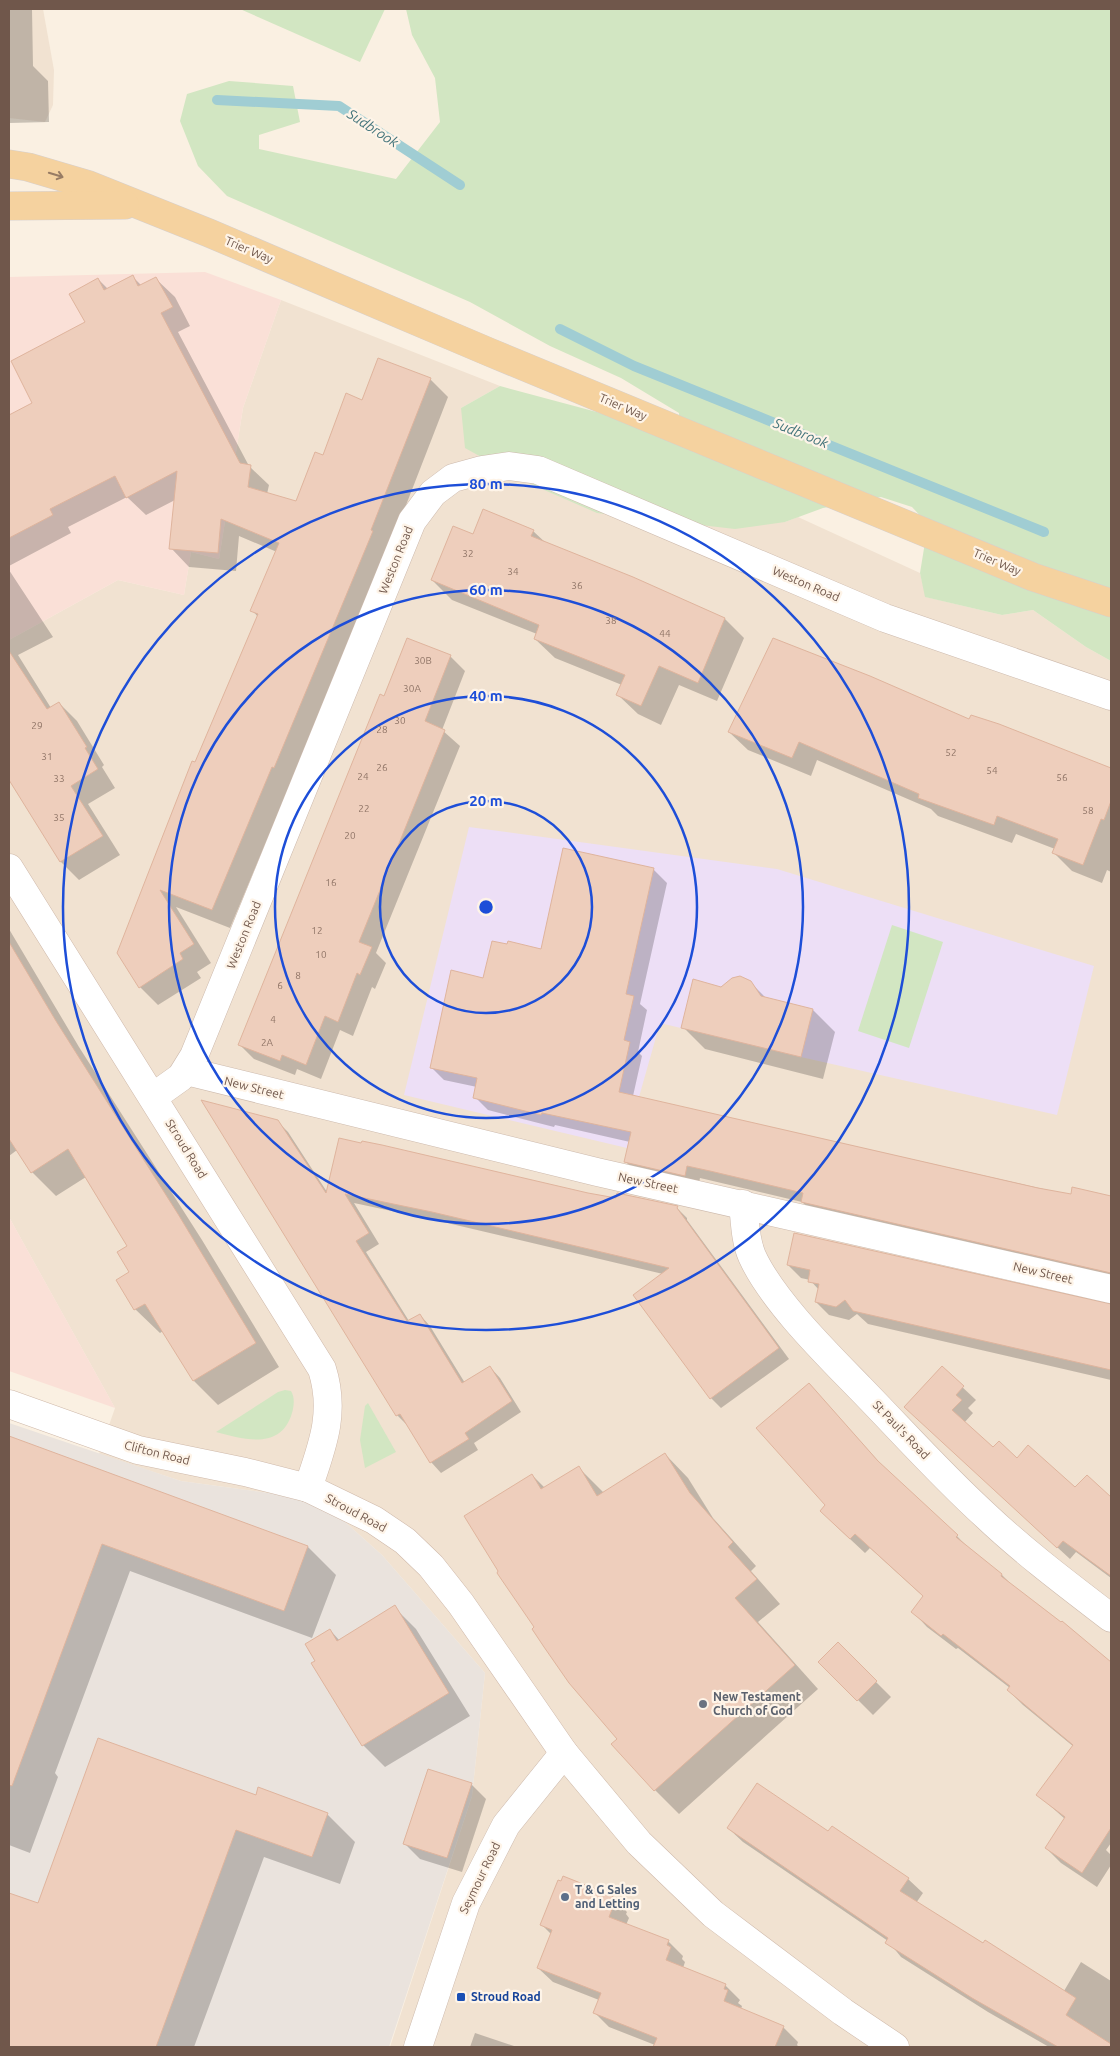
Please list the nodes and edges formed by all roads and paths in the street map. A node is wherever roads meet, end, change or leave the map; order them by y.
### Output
1 (9, 164) edge
2 (136, 205) junction
3 (9, 206) edge
4 (1111, 603) edge
5 (1111, 696) edge
6 (9, 868) edge
7 (186, 1071) junction
8 (154, 1097) junction
9 (744, 1204) junction
10 (1111, 1289) edge
11 (9, 1404) edge
12 (308, 1488) junction
13 (1111, 1618) edge
14 (564, 1753) junction
15 (418, 2047) edge
16 (895, 2047) edge

1 -> 2 main road, Trier Way
2 - 3 main road, Trier Way
2 - 4 main road, Trier Way
5 - 7 street, Weston Road
6 - 8 street, Stroud Road
7 - 8 street, Weston Road
7 - 9 street, New Street
8 - 12 street, Stroud Road
9 - 10 street, New Street
9 - 13 street, St Paul's Road
11 - 12 street, Clifton Road
12 - 14 street, Stroud Road
14 - 15 street, Seymour Road
14 - 16 street, Stroud Road

